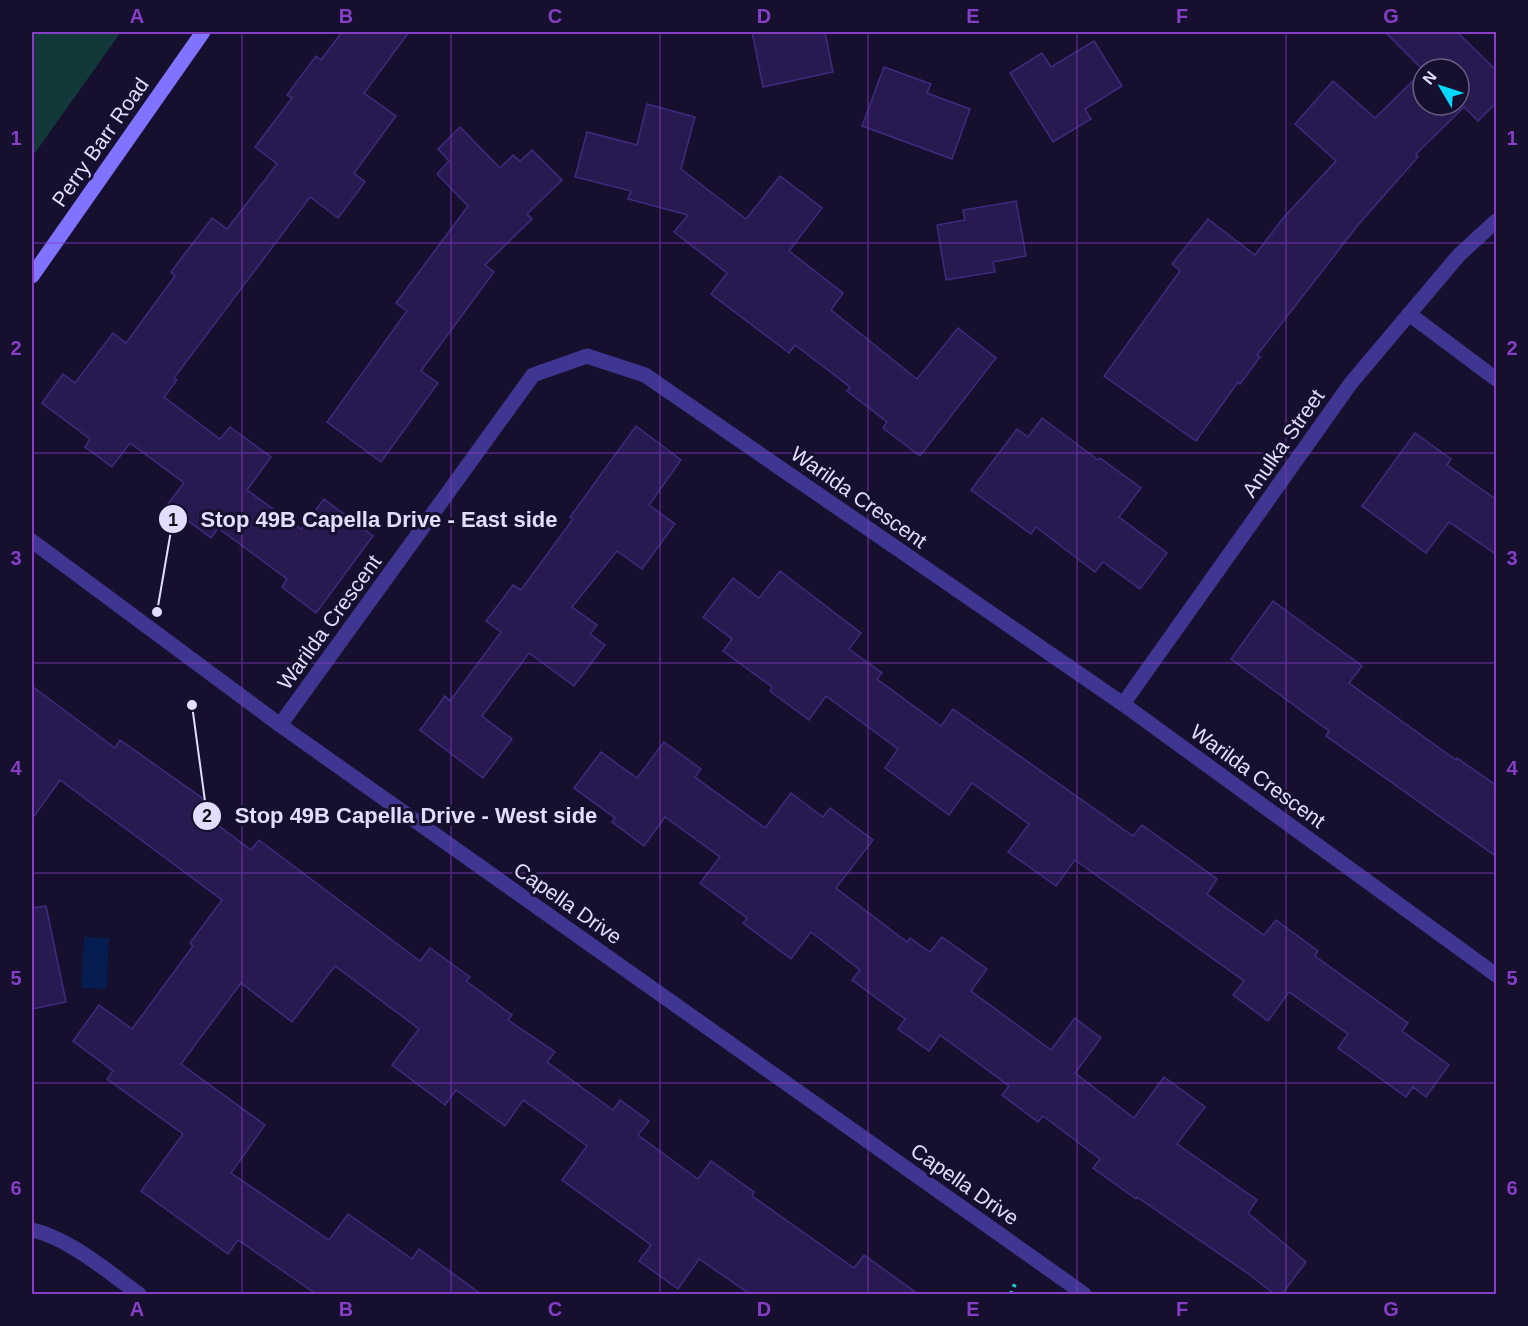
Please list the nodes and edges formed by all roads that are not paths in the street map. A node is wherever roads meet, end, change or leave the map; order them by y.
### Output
1 (203, 32) edge
2 (1497, 221) edge
3 (32, 276) edge
4 (1409, 314) junction
5 (1497, 379) edge
6 (32, 541) edge
7 (1123, 704) junction
8 (280, 725) junction
9 (1497, 975) edge
10 (32, 1230) edge
11 (139, 1294) edge
12 (1084, 1294) edge

1 - 3 street, Perry Barr Road
2 - 4 street, Anulka Street
4 - 5 street
4 - 7 street, Anulka Street
6 - 8 street, Capella Drive
7 - 8 street, Warilda Crescent
7 - 9 street, Warilda Crescent
8 - 12 street, Capella Drive
10 - 11 street

